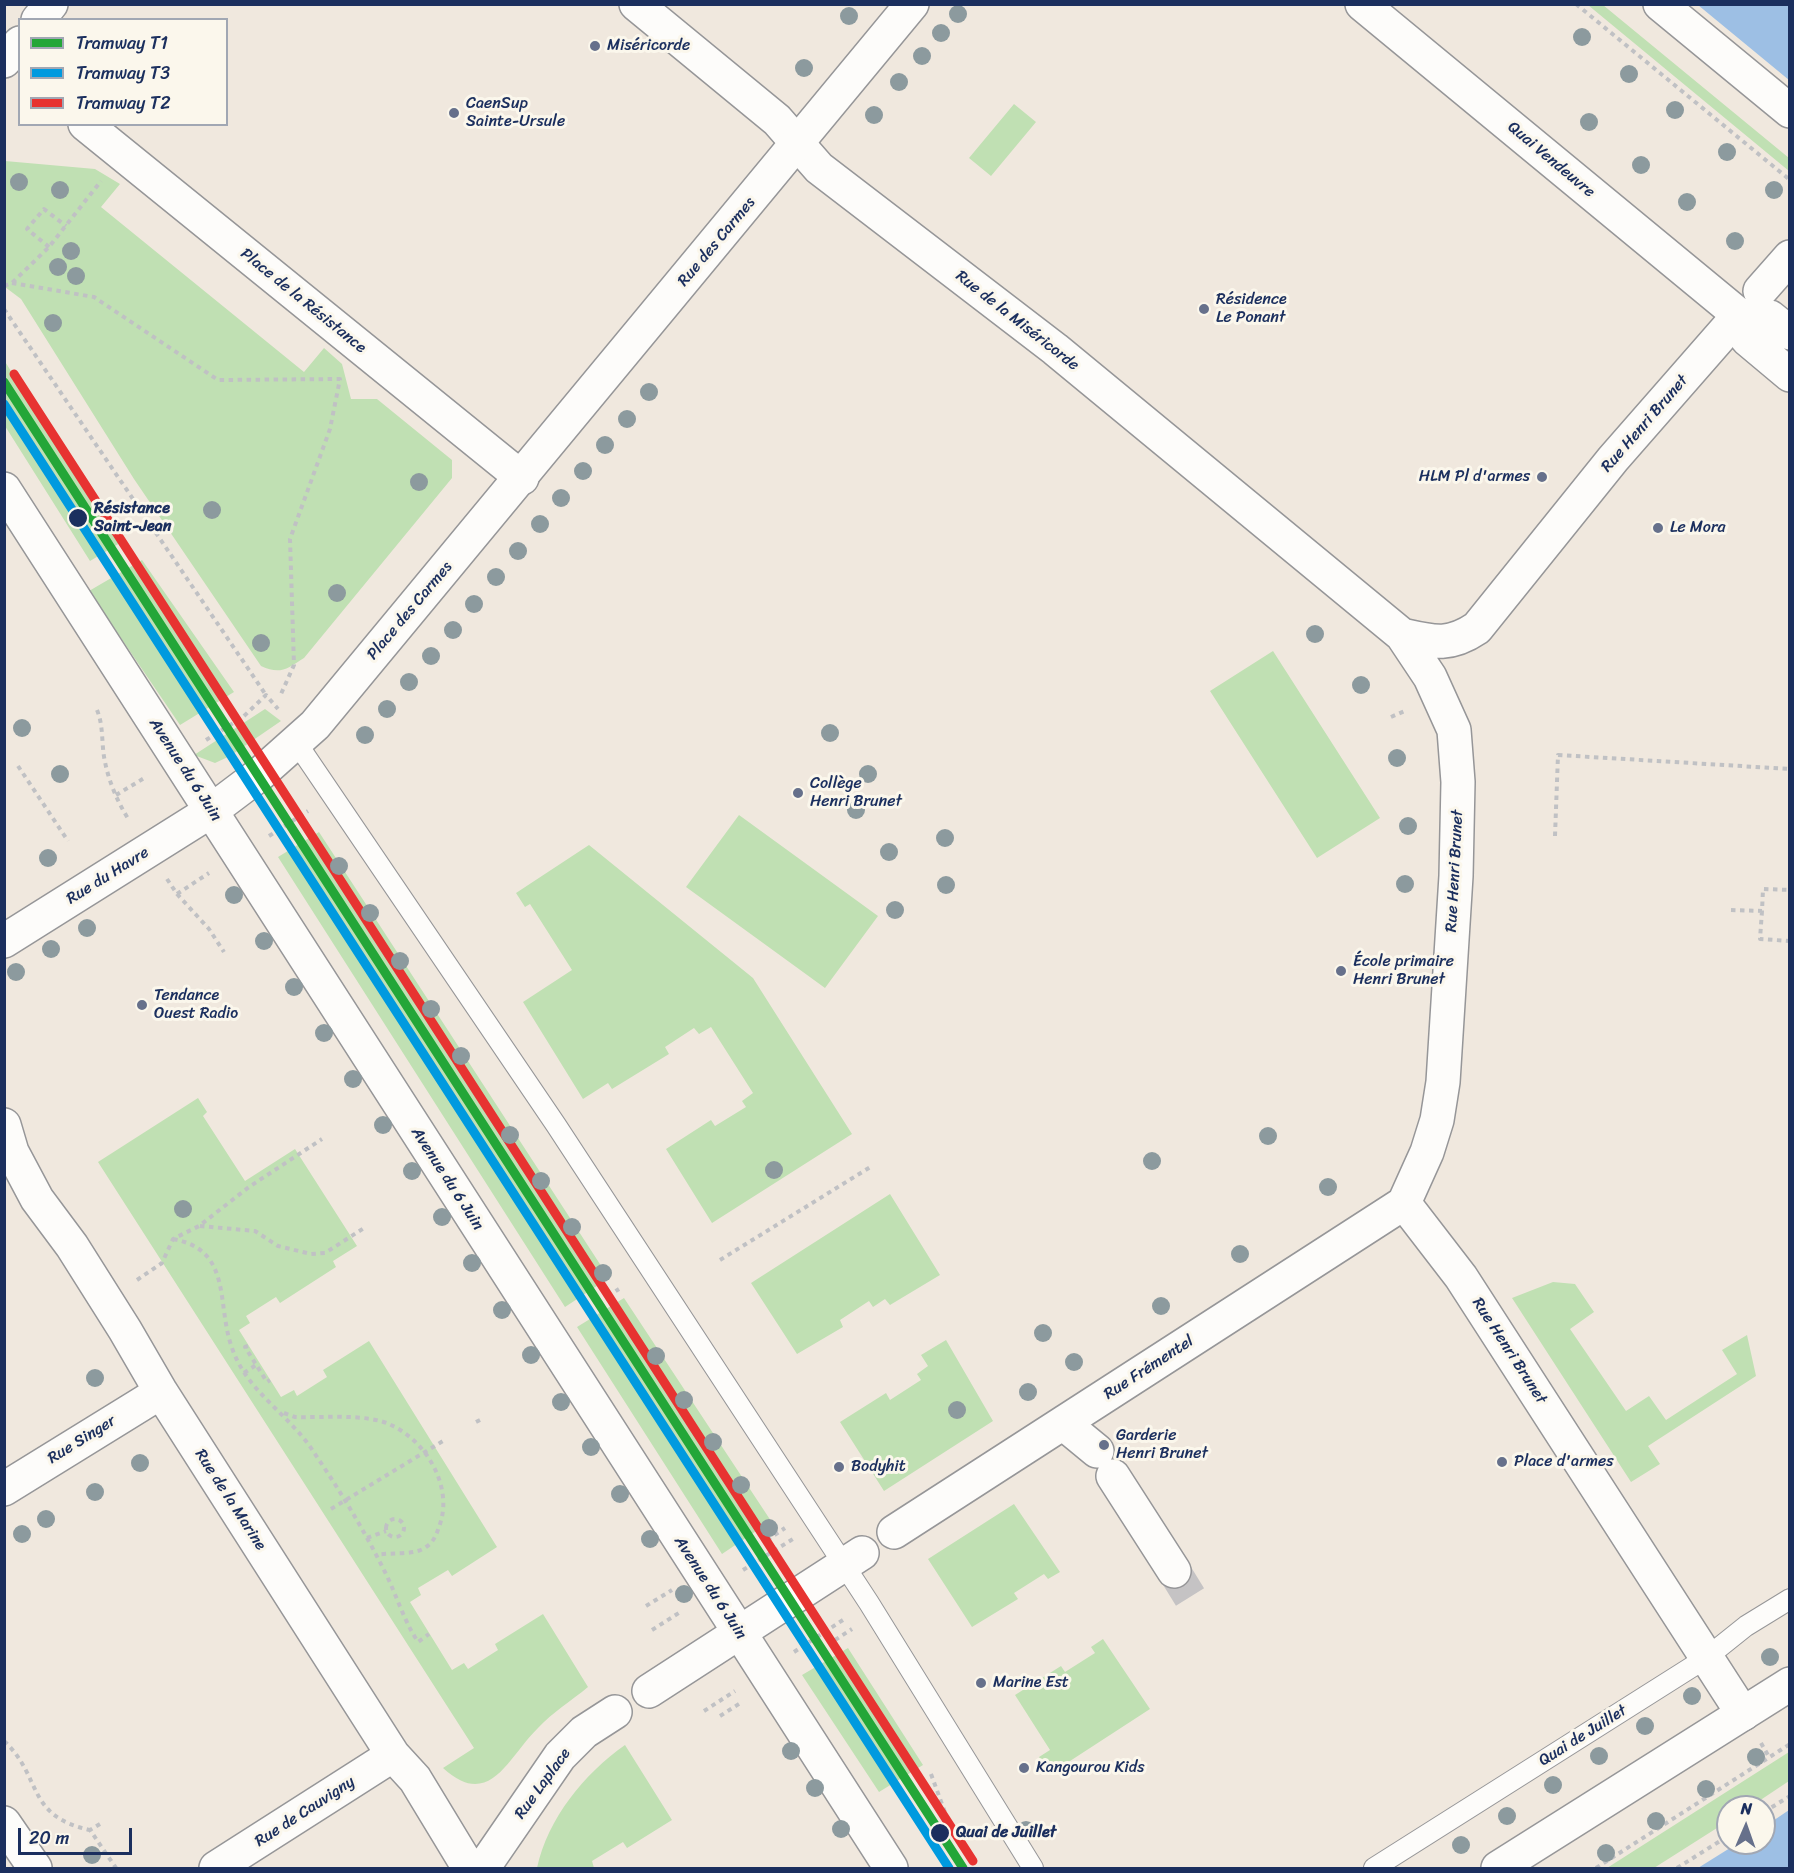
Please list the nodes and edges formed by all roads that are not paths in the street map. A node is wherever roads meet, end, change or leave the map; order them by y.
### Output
1 (51, 4) edge
2 (636, 4) edge
3 (912, 4) edge
4 (1362, 4) edge
5 (1660, 4) edge
6 (40, 18) edge
7 (1790, 111) edge
8 (87, 126) edge
9 (799, 142) junction
10 (1790, 257) edge
11 (1750, 303) junction
12 (1790, 333) edge
13 (1790, 375) edge
14 (522, 478) junction
15 (4, 489) edge
16 (1402, 635) junction
17 (289, 728) junction
18 (211, 811) junction
19 (4, 942) edge
20 (4, 1125) edge
21 (16, 1190) edge
22 (1404, 1203) junction
23 (161, 1392) junction
24 (1063, 1423) junction
25 (4, 1489) edge
26 (894, 1532) dead end
27 (853, 1559) junction
28 (1174, 1571) tunnel mouth
29 (1790, 1599) edge
30 (739, 1632) junction
31 (1706, 1658) junction
32 (1790, 1684) edge
33 (649, 1691) dead end
34 (615, 1712) dead end
35 (1743, 1714) junction
36 (393, 1755) junction
37 (4, 1823) edge
38 (34, 1869) edge
39 (216, 1869) edge
40 (469, 1869) edge
41 (483, 1869) edge
42 (891, 1869) edge
43 (1033, 1869) edge
44 (1374, 1869) edge
45 (1498, 1869) edge

1 - 6 street
2 - 9 street, Rue de la Miséricorde
3 - 9 street, Rue des Carmes
4 - 11 street, Quai Vendeuvre
5 - 7 street
8 - 14 street, Place de la Résistance
9 - 14 street, Rue des Carmes
9 - 16 street, Rue de la Miséricorde
10 - 11 street
11 - 12 street
11 - 13 street, Quai Vendeuvre
11 - 16 street, Rue Henri Brunet
14 - 17 street, Place des Carmes
15 - 18 street, Avenue du 6 Juin
16 - 22 street, Rue Henri Brunet
17 - 18 street
17 - 27 lane
18 - 19 street, Rue du Havre
18 - 30 street, Avenue du 6 Juin
20 - 21 street, Rue de la Marine
21 - 23 street, Rue de la Marine
22 - 24 street, Rue Frémentel
22 - 31 street, Rue Henri Brunet
23 - 25 street, Rue Singer
23 - 36 street, Rue de la Marine
24 - 26 street, Rue Frémentel
24 - 28 street
27 - 30 street
27 - 43 lane
29 - 31 lane, Quai de Juillet
30 - 33 street
30 - 42 street, Avenue du 6 Juin
31 - 35 street, Rue Henri Brunet
31 - 44 lane, Quai de Juillet
32 - 35 street
34 - 41 street, Rue Laplace
35 - 45 street
36 - 39 street, Rue de Cauvigny
36 - 40 street, Rue de la Marine
37 - 38 street

